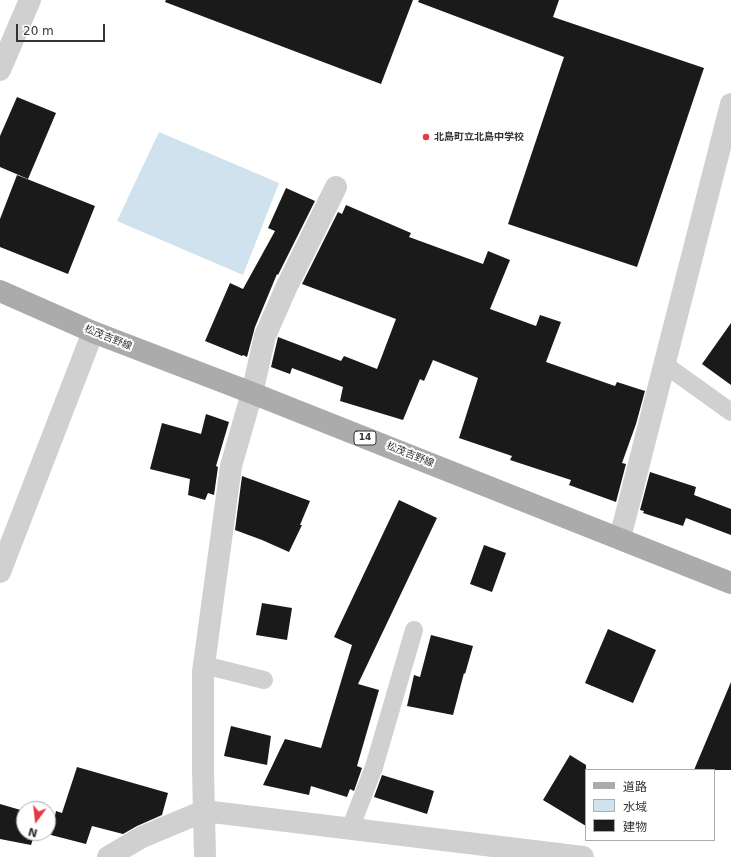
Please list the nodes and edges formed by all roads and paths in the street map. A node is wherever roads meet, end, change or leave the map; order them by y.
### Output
1 (30, 0) edge
2 (0, 70) edge
3 (731, 104) edge
4 (727, 141) edge
5 (336, 187) dead end
6 (0, 291) edge
7 (93, 332) junction
8 (664, 364) junction
9 (252, 393) junction
10 (731, 412) edge
11 (620, 538) junction
12 (0, 572) edge
13 (731, 583) edge
14 (414, 630) dead end
15 (204, 665) junction
16 (264, 680) dead end
17 (204, 811) junction
18 (350, 829) junction
19 (108, 857) edge
20 (205, 857) edge
21 (583, 857) edge

1 - 2 street
3 - 4 street
4 - 8 street
5 - 9 street
6 - 7 main road, 松茂吉野線 / 14
7 - 9 main road, 松茂吉野線 / 14
7 - 12 street
8 - 10 lane
8 - 11 street
9 - 11 main road, 松茂吉野線 / 14
9 - 15 street
11 - 13 main road, 松茂吉野線 / 14
14 - 18 lane
15 - 16 lane
15 - 17 street
17 - 18 street
17 - 19 street
17 - 20 street
18 - 21 street

